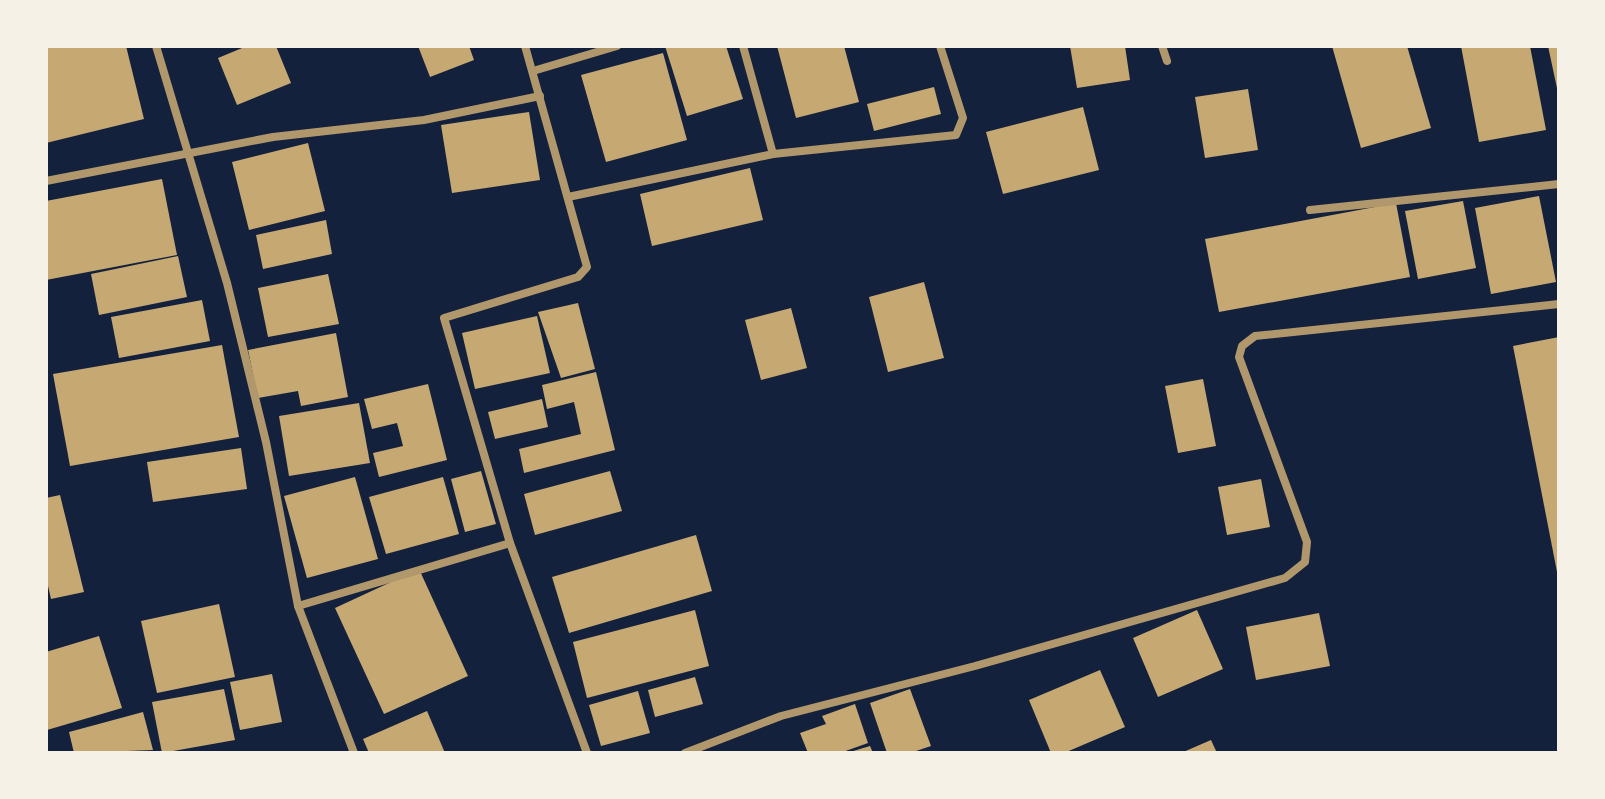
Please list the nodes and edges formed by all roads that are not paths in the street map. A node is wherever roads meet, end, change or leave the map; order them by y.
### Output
1 (156, 46) edge
2 (525, 46) edge
3 (617, 46) edge
4 (743, 46) edge
5 (940, 46) edge
6 (1162, 46) edge
7 (1167, 61) dead end
8 (533, 71) junction
9 (540, 96) junction
10 (187, 154) junction
11 (773, 154) junction
12 (46, 181) edge
13 (1559, 184) edge
14 (568, 197) junction
15 (1310, 210) dead end
16 (1559, 304) edge
17 (510, 543) junction
18 (298, 606) junction
19 (354, 753) edge
20 (587, 753) edge
21 (685, 753) edge

1 - 10 street
2 - 8 street
3 - 8 street
4 - 11 street
5 - 11 street
6 - 7 street
8 - 9 street
9 - 10 street
9 - 14 street
10 - 12 street
10 - 18 street
11 - 14 street
13 - 15 street
14 - 17 street
16 - 21 street
17 - 18 street
17 - 20 street
18 - 19 street

